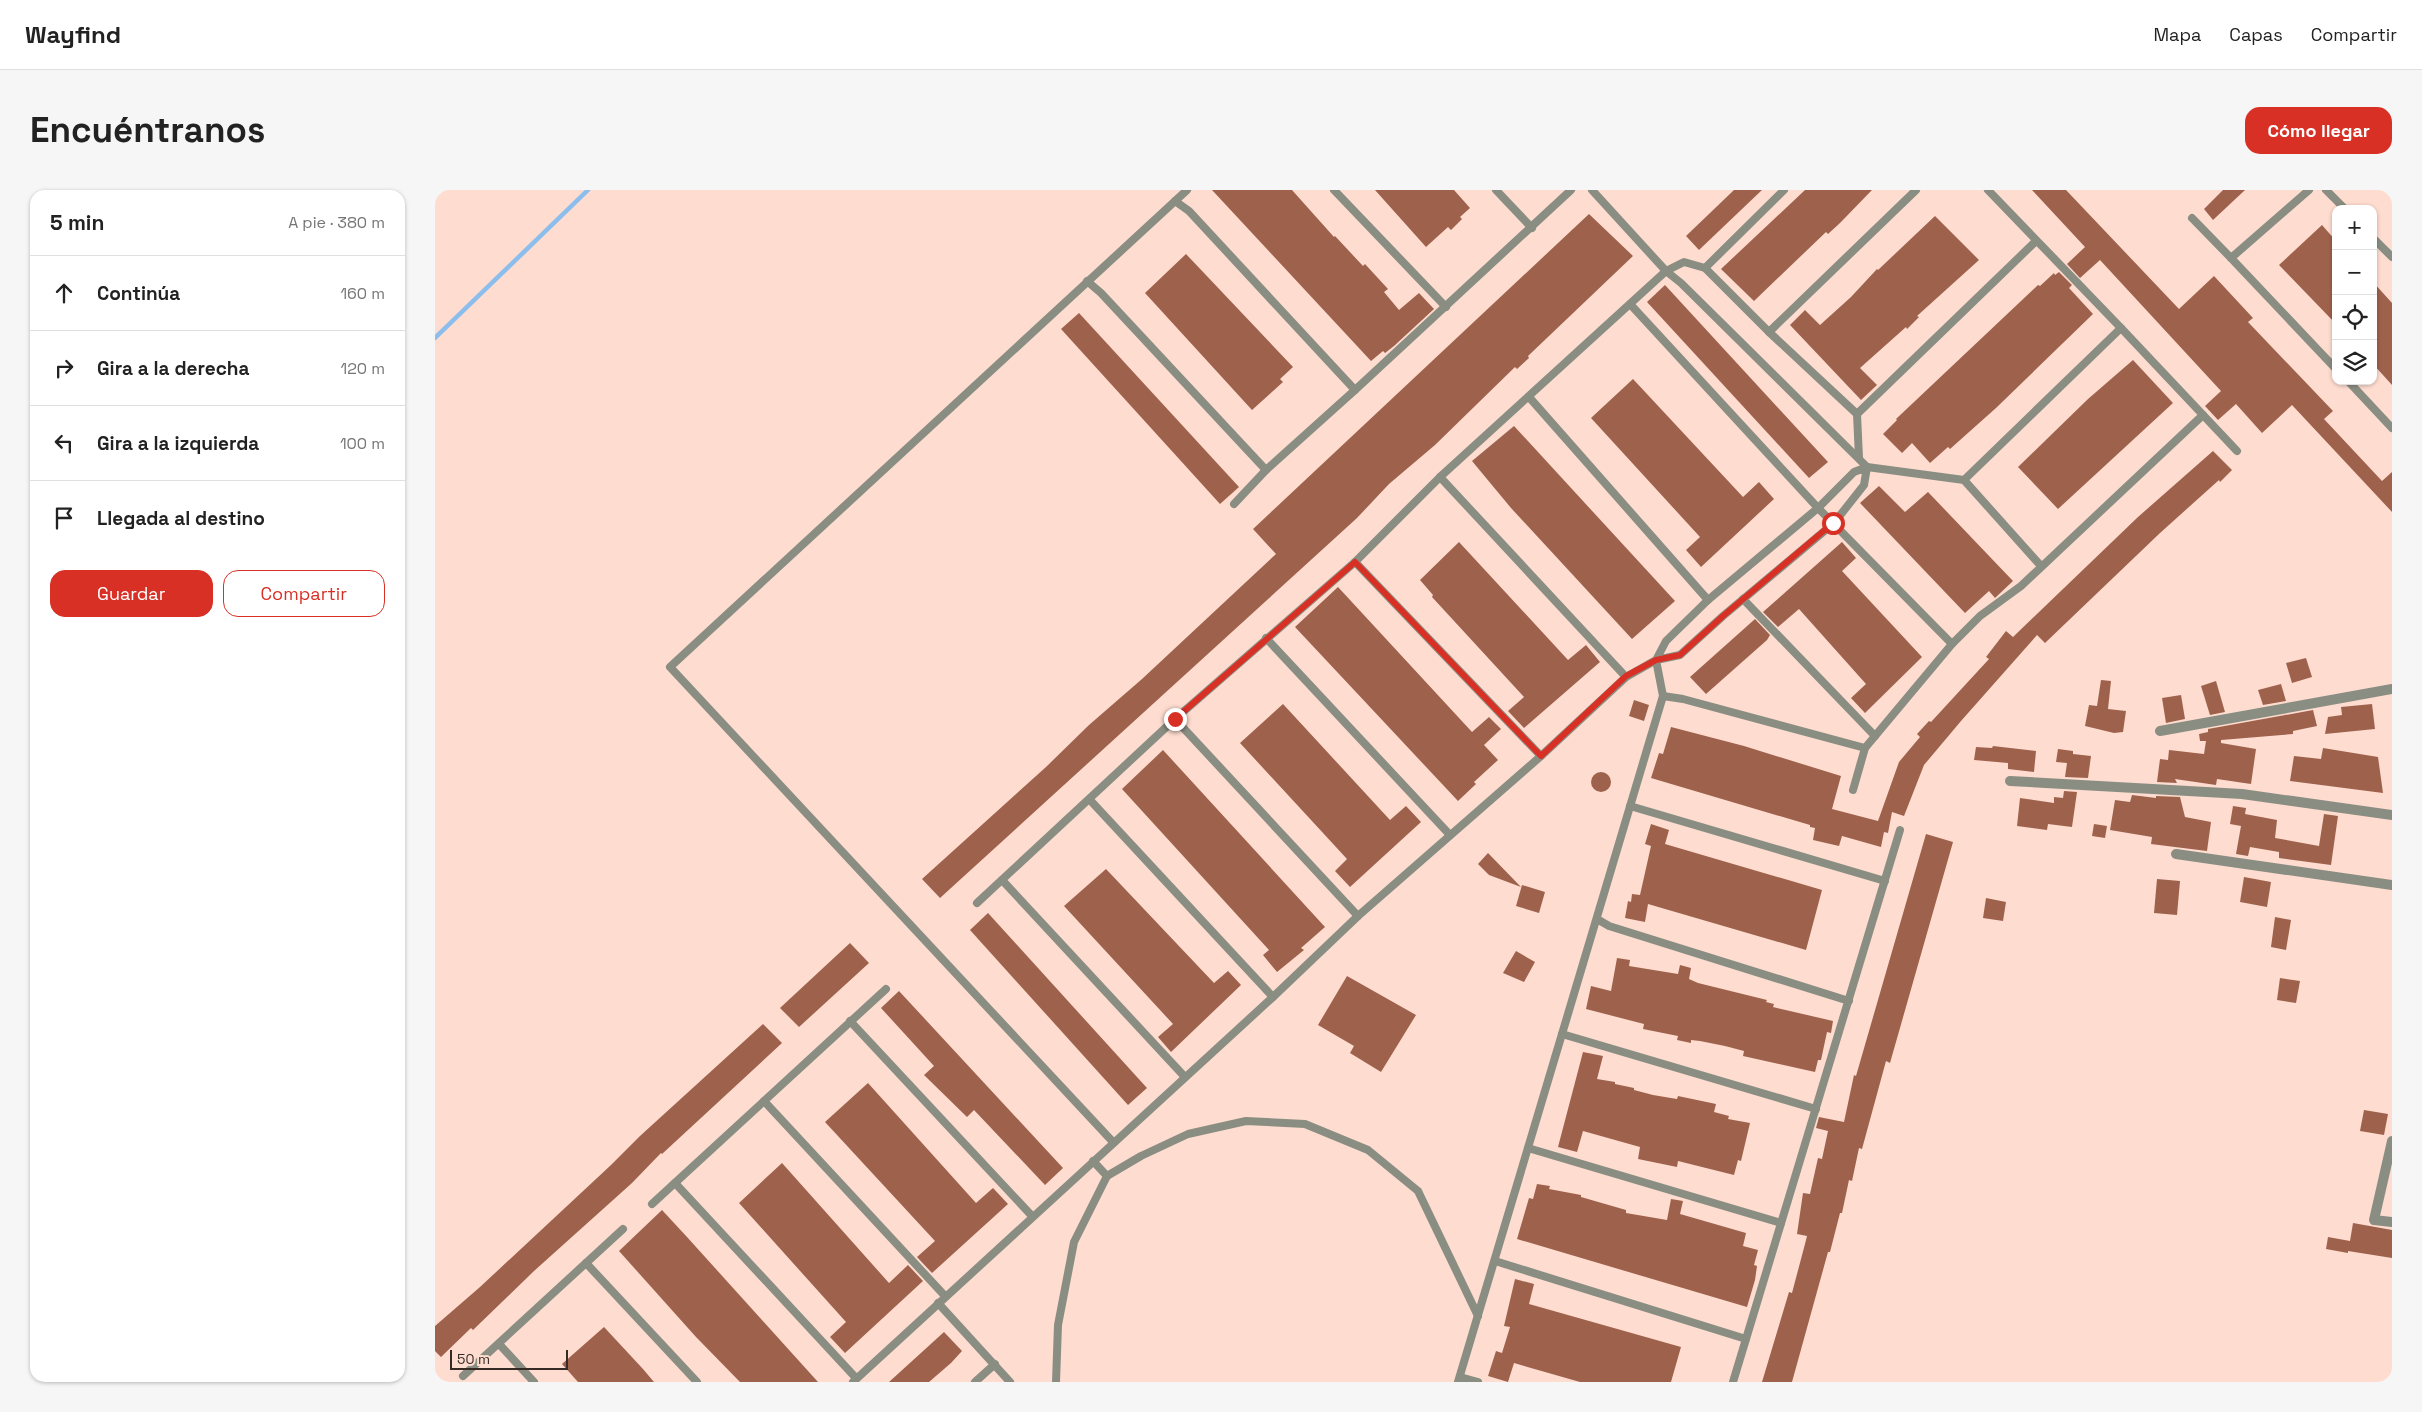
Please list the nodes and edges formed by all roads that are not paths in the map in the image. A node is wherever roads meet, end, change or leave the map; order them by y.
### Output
1 (1187, 190) edge
2 (1333, 190) edge
3 (1496, 190) edge
4 (1571, 190) edge
5 (1592, 190) edge
6 (1784, 190) edge
7 (1915, 190) edge
8 (1988, 190) edge
9 (2309, 190) edge
10 (2326, 190) edge
11 (1175, 201) junction
12 (2341, 205) edge
13 (2192, 218) dead end
14 (1531, 228) junction
15 (2036, 241) junction
16 (2377, 242) edge
17 (2392, 257) edge
18 (2231, 258) junction
19 (1705, 268) junction
20 (1666, 271) junction
21 (1087, 282) junction
22 (1630, 304) junction
23 (1446, 307) junction
24 (2121, 328) junction
25 (1769, 332) junction
26 (2332, 365) edge
27 (2352, 385) edge
28 (1355, 390) junction
29 (1529, 396) junction
30 (1857, 414) junction
31 (2203, 415) junction
32 (2392, 428) edge
33 (2237, 450) dead end
34 (1859, 458) junction
35 (1867, 467) junction
36 (1266, 470) junction
37 (1440, 477) junction
38 (1964, 480) junction
39 (1233, 504) dead end
40 (1818, 508) junction
41 (1833, 523) junction
42 (1355, 562) junction
43 (2041, 566) junction
44 (1743, 599) junction
45 (1708, 600) junction
46 (1266, 638) junction
47 (1952, 644) junction
48 (1656, 660) junction
49 (1626, 676) junction
50 (2392, 689) edge
51 (1663, 696) junction
52 (1175, 719) junction
53 (2160, 731) dead end
54 (1875, 736) junction
55 (1865, 748) junction
56 (1541, 756) junction
57 (2009, 781) dead end
58 (1853, 790) dead end
59 (1090, 800) junction
60 (1630, 806) junction
61 (2392, 815) edge
62 (1900, 830) dead end
63 (1449, 835) junction
64 (2176, 854) dead end
65 (1002, 880) junction
66 (1885, 881) junction
67 (2392, 885) edge
68 (977, 903) dead end
69 (1358, 916) junction
70 (1597, 919) junction
71 (886, 989) dead end
72 (1273, 997) junction
73 (1849, 1000) junction
74 (850, 1021) junction
75 (1563, 1034) junction
76 (1184, 1076) junction
77 (764, 1101) junction
78 (1816, 1109) junction
79 (2392, 1141) edge
80 (1113, 1142) junction
81 (1528, 1148) junction
82 (1093, 1161) junction
83 (1107, 1176) junction
84 (675, 1184) junction
85 (652, 1204) dead end
86 (1032, 1216) junction
87 (2392, 1222) edge
88 (1781, 1223) junction
89 (623, 1229) dead end
90 (1495, 1261) junction
91 (586, 1263) junction
92 (945, 1296) junction
93 (938, 1303) junction
94 (1478, 1316) junction
95 (1746, 1338) junction
96 (499, 1344) junction
97 (995, 1364) junction
98 (463, 1376) dead end
99 (1459, 1379) edge
100 (854, 1380) edge
101 (535, 1382) edge
102 (697, 1382) edge
103 (975, 1382) edge
104 (1011, 1382) edge
105 (1055, 1382) edge
106 (1477, 1382) edge
107 (1733, 1382) edge

1 - 11 lane
2 - 23 lane
3 - 14 lane
4 - 14 lane
5 - 20 lane
6 - 19 lane
7 - 25 lane
8 - 15 lane
9 - 18 lane
10 - 12 lane
11 - 21 lane
11 - 28 lane
13 - 18 lane
14 - 23 lane
15 - 24 lane
15 - 30 lane
16 - 17 lane
18 - 26 lane
19 - 20 lane
19 - 25 lane
20 - 22 lane
20 - 34 lane
21 - 36 lane
21 - 80 lane
22 - 29 lane
22 - 40 lane
23 - 28 lane
24 - 31 lane
24 - 38 lane
25 - 30 lane
27 - 32 lane
28 - 36 lane
29 - 37 lane
29 - 45 lane
30 - 34 lane
31 - 33 lane
31 - 43 lane
34 - 35 lane
35 - 38 lane
35 - 40 lane
35 - 41 lane
36 - 39 lane
37 - 42 lane
37 - 49 lane
38 - 43 lane
40 - 41 lane
40 - 45 lane
41 - 44 lane
41 - 47 lane
42 - 46 lane
42 - 56 lane
43 - 47 lane
44 - 48 lane
44 - 54 lane
45 - 48 lane
46 - 52 lane
46 - 63 lane
47 - 54 lane
48 - 49 lane
48 - 51 lane
49 - 56 lane
50 - 53 street
51 - 55 lane
51 - 60 lane
52 - 59 lane
52 - 69 lane
54 - 55 lane
55 - 58 lane
56 - 63 lane
57 - 61 street
59 - 65 lane
59 - 72 lane
60 - 66 lane
60 - 70 lane
62 - 66 lane
63 - 69 lane
64 - 67 street
65 - 68 lane
65 - 76 lane
66 - 73 lane
69 - 72 lane
70 - 73 lane
70 - 75 lane
71 - 74 lane
72 - 76 lane
73 - 78 lane
74 - 77 lane
74 - 86 lane
75 - 78 lane
75 - 81 lane
76 - 80 lane
77 - 84 lane
77 - 92 lane
78 - 88 lane
79 - 87 street
80 - 82 lane
81 - 88 lane
81 - 90 lane
82 - 83 lane
82 - 86 lane
83 - 94 lane
83 - 105 lane
84 - 85 lane
84 - 100 lane
86 - 92 lane
88 - 95 lane
89 - 91 lane
90 - 94 lane
90 - 95 lane
91 - 96 lane
91 - 102 lane
92 - 93 lane
93 - 97 lane
93 - 100 lane
94 - 99 lane
95 - 107 lane
96 - 98 lane
96 - 101 lane
97 - 103 lane
97 - 104 lane
99 - 106 lane

